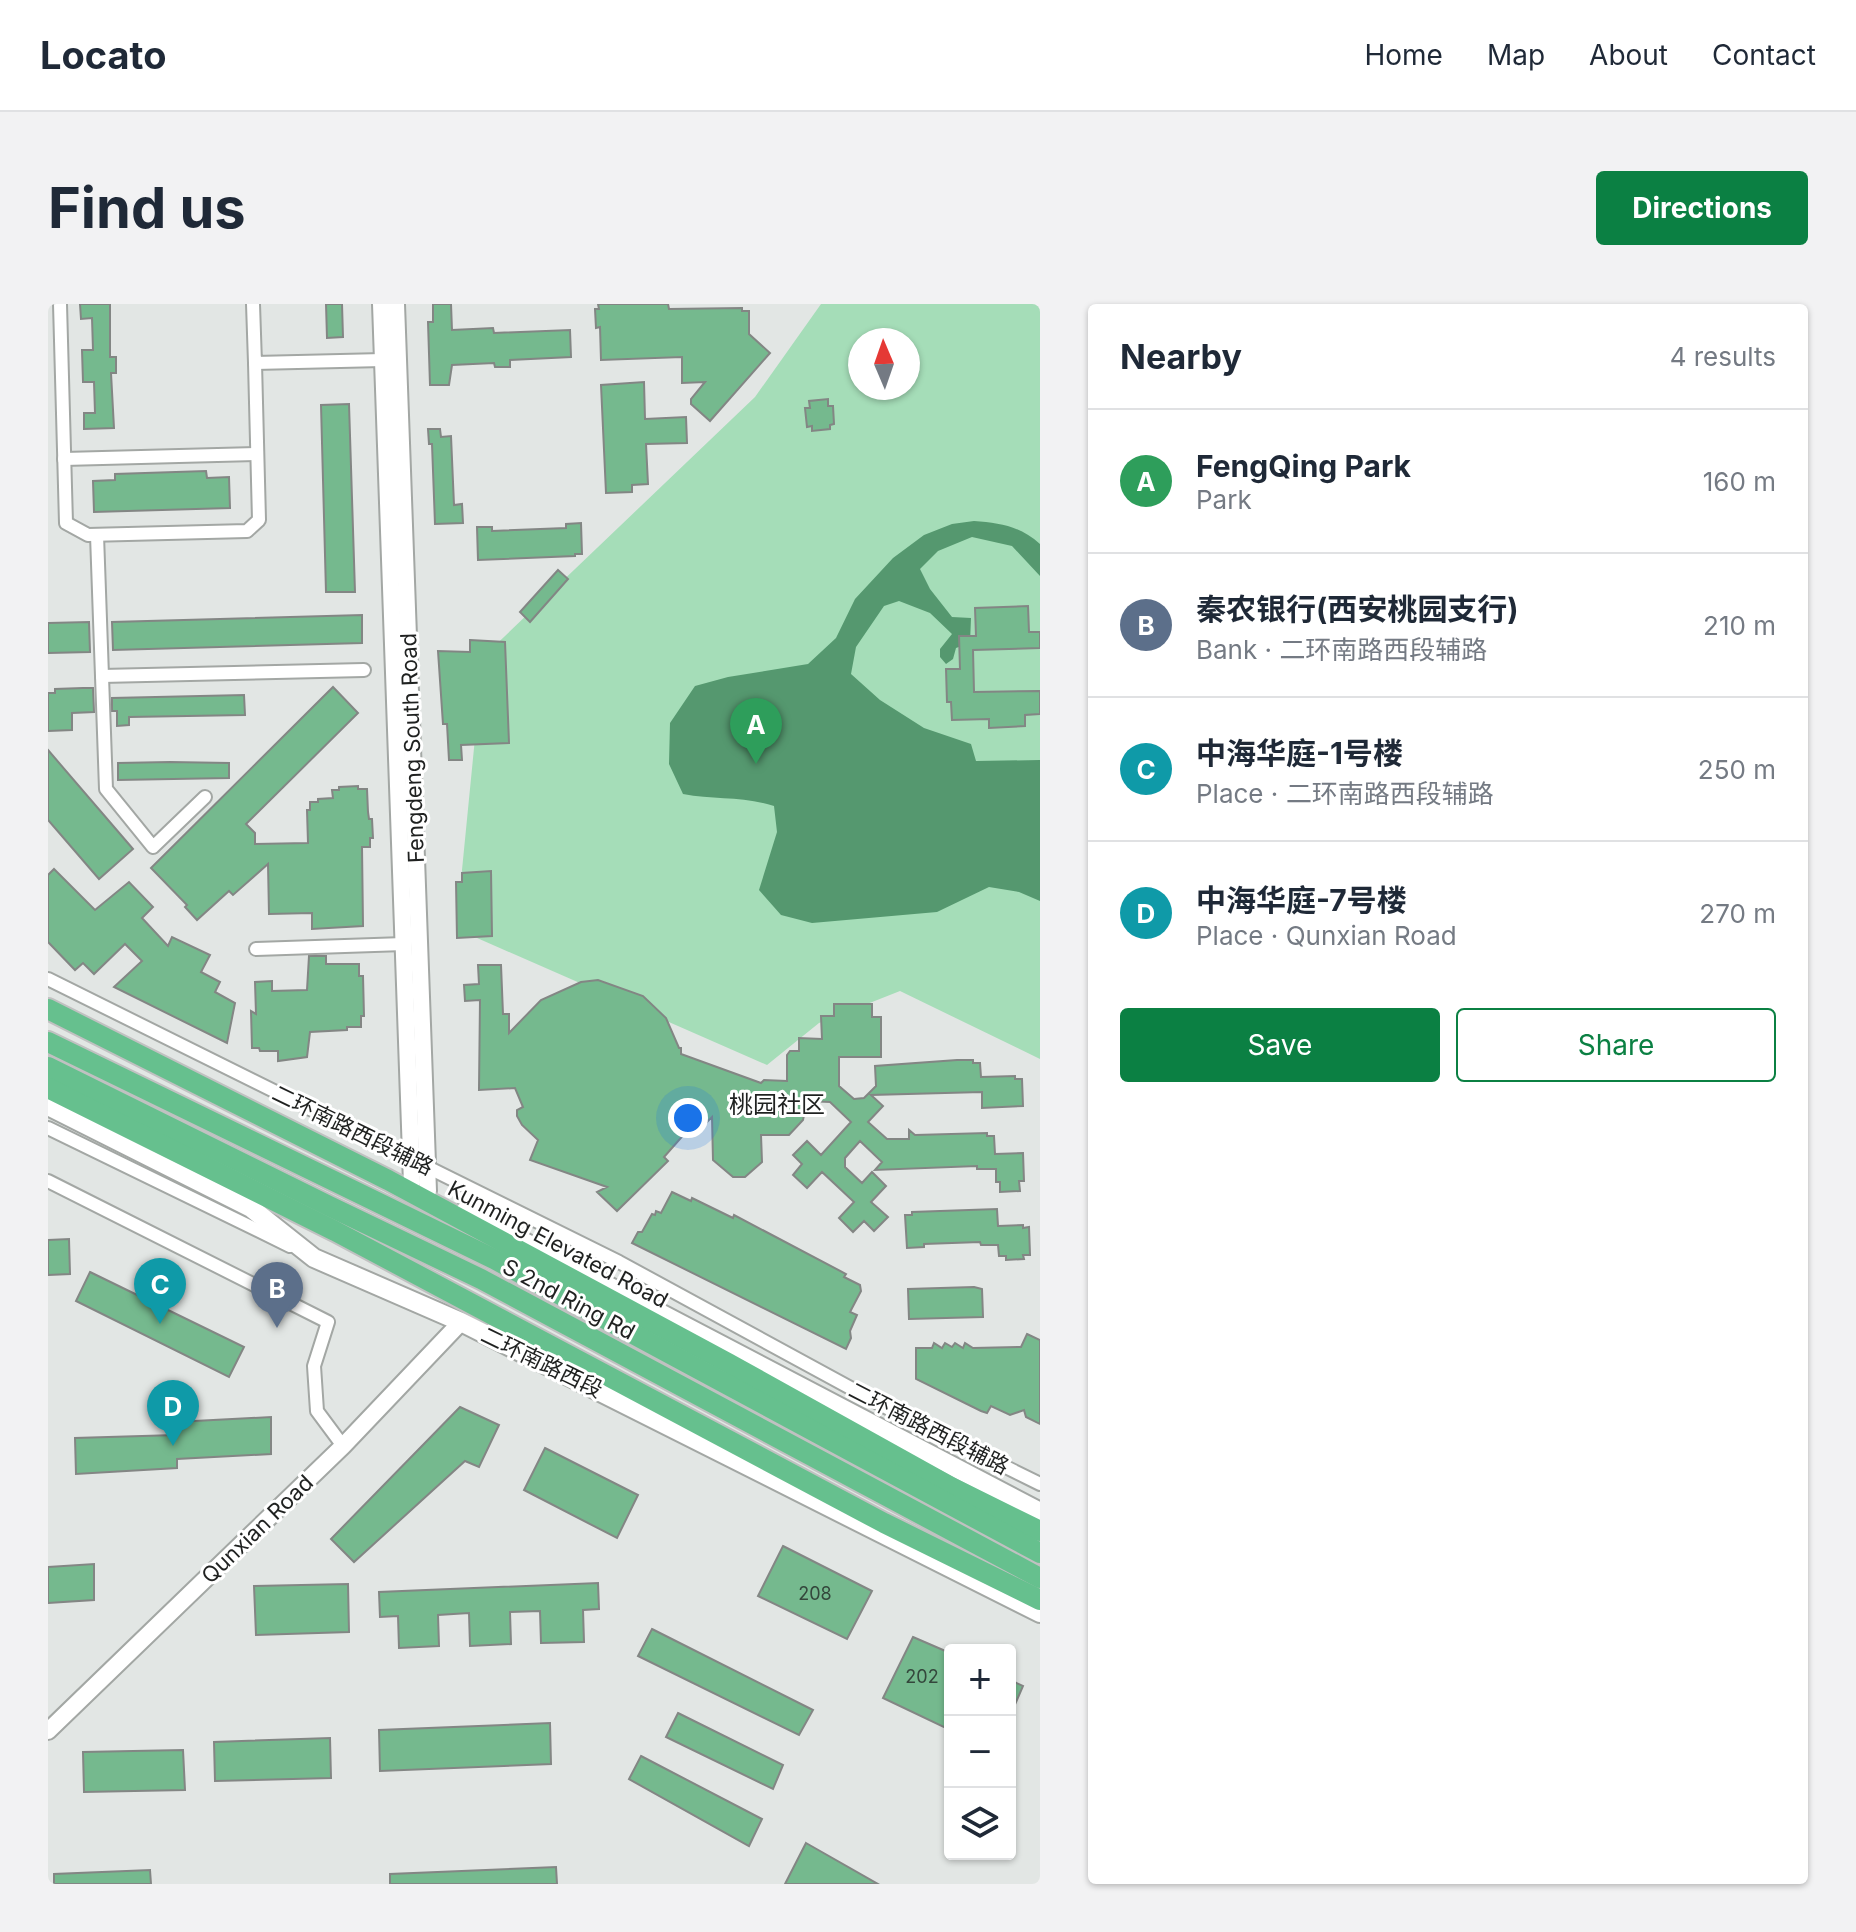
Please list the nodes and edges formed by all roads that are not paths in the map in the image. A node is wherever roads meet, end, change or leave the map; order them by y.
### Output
1 (60, 304) edge
2 (253, 304) edge
3 (381, 304) edge
4 (396, 304) edge
5 (383, 360) junction
6 (255, 363) junction
7 (257, 454) junction
8 (64, 459) junction
9 (97, 535) junction
10 (364, 670) dead end
11 (102, 676) junction
12 (205, 797) dead end
13 (404, 944) junction
14 (256, 949) dead end
15 (48, 979) edge
16 (48, 1007) edge
17 (48, 1042) edge
18 (48, 1067) edge
19 (48, 1088) edge
20 (48, 1094) edge
21 (48, 1106) edge
22 (97, 1113) junction
23 (48, 1128) edge
24 (411, 1158) junction
25 (428, 1167) junction
26 (48, 1181) edge
27 (420, 1187) junction
28 (314, 1258) junction
29 (461, 1322) junction
30 (343, 1446) junction
31 (1040, 1484) edge
32 (1040, 1512) edge
33 (1040, 1531) edge
34 (1040, 1553) edge
35 (1040, 1578) edge
36 (1040, 1600) edge
37 (1040, 1613) edge
38 (48, 1731) edge

1 - 8 street
2 - 6 street
3 - 5 street, Fengdeng South Road
4 - 25 street, Fengdeng South Road
5 - 6 street
5 - 13 street, Fengdeng South Road
6 - 7 street
7 - 8 street
7 - 9 street
8 - 9 street
9 - 11 street
10 - 11 street
11 - 12 street
13 - 14 street
13 - 24 street, Fengdeng South Road
15 - 24 street, 二环南路西段辅路
16 - 27 main road
16 - 33 highway, Kunming Elevated Road
17 - 34 highway, S 2nd Ring Rd
18 - 35 highway, S 2nd Ring Rd
19 - 22 highway
20 - 22 highway
21 - 28 main road, 二环南路西段
22 - 36 highway
23 - 28 street
24 - 25 street, 二环南路西段辅路
24 - 27 street, Fengdeng South Road
25 - 27 street, Fengdeng South Road
25 - 31 street, 二环南路西段辅路
26 - 30 street
27 - 32 main road
28 - 29 main road, 二环南路西段
29 - 30 street, Qunxian Road
29 - 37 main road, 二环南路西段
30 - 38 street, Qunxian Road

